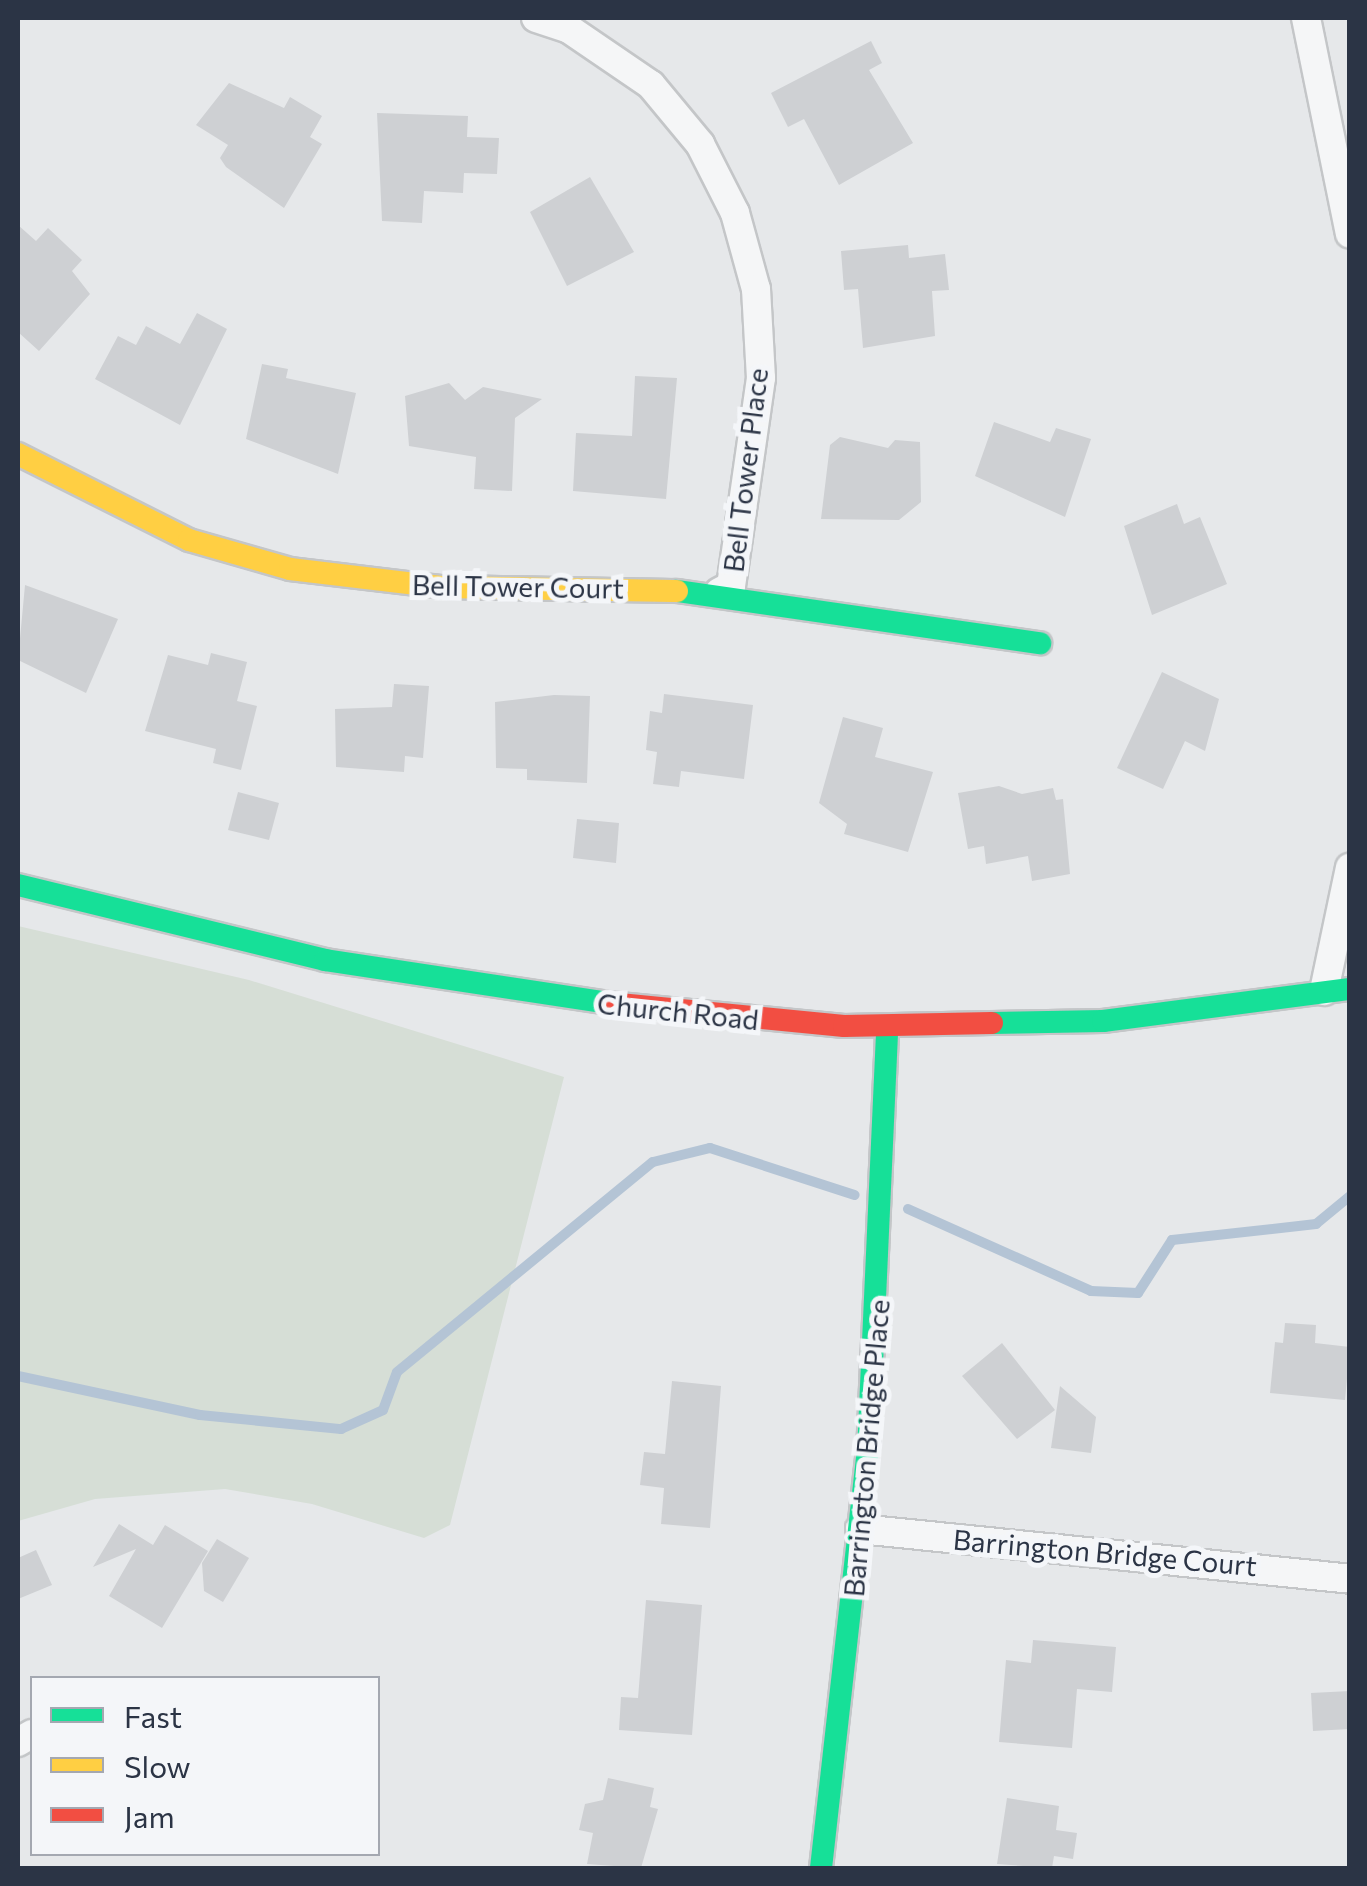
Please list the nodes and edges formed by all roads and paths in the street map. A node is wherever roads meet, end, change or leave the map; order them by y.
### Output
1 (536, 18) edge
2 (1306, 18) edge
3 (1350, 234) edge
4 (18, 454) edge
5 (720, 592) junction
6 (1040, 643) dead end
7 (1350, 868) edge
8 (18, 885) edge
9 (1337, 990) edge
10 (887, 1026) junction
11 (860, 1529) junction
12 (1350, 1580) edge
13 (821, 1868) edge

1 - 5 street, Bell Tower Place
2 - 3 street
4 - 5 street, Bell Tower Court
5 - 6 street, Bell Tower Court
7 - 9 street
8 - 10 street, Church Road
9 - 10 street, Church Road
10 - 11 street, Barrington Bridge Place
11 - 12 street, Barrington Bridge Court
11 - 13 street, Barrington Bridge Place

